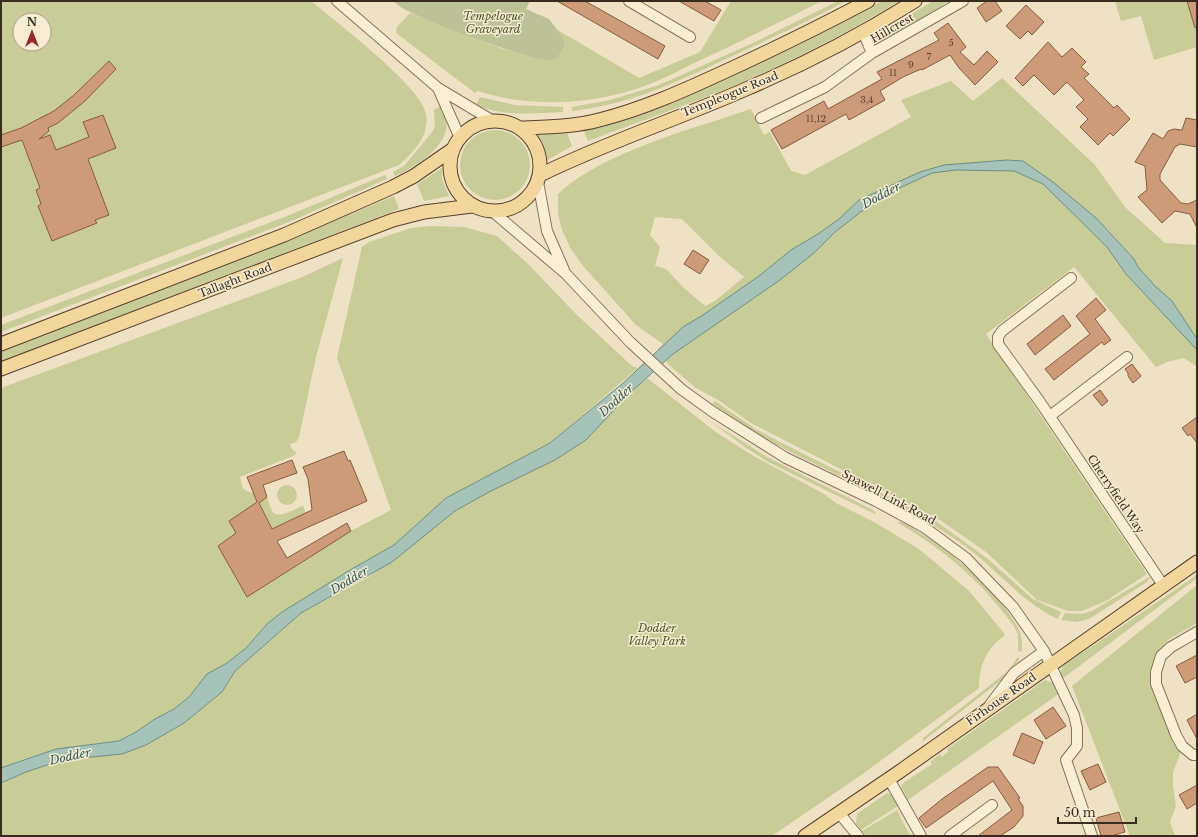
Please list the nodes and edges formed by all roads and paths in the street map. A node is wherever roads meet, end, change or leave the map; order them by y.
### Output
1 (337, 1) edge
2 (629, 1) edge
3 (868, 1) edge
4 (915, 1) edge
5 (963, 1) edge
6 (863, 32) junction
7 (690, 37) dead end
8 (872, 53) junction
9 (438, 88) junction
10 (761, 118) dead end
11 (493, 121) junction
12 (520, 128) junction
13 (457, 143) junction
14 (539, 178) junction
15 (472, 206) junction
16 (492, 211) junction
17 (566, 274) junction
18 (1071, 278) dead end
19 (1, 344) edge
20 (1126, 356) dead end
21 (1, 369) edge
22 (1050, 416) junction
23 (1197, 562) edge
24 (1163, 585) junction
25 (1197, 632) edge
26 (1044, 651) junction
27 (1050, 665) junction
28 (985, 711) junction
29 (1197, 755) edge
30 (889, 779) junction
31 (992, 805) dead end
32 (839, 813) junction
33 (805, 836) edge
34 (858, 836) edge
35 (921, 836) edge
36 (950, 836) edge
37 (1092, 836) edge

1 - 9 street
2 - 7 street
3 - 12 main road, Templeogue Road
4 - 6 main road, Templeogue Road
5 - 8 street, Hillcrest
6 - 8 street, Hillcrest
6 - 14 main road, Templeogue Road
8 - 10 street
9 - 11 street
9 - 13 street
11 - 12 main road
11 - 13 main road
12 - 14 main road
13 - 15 main road
13 - 19 main road
14 - 16 main road
14 - 17 street
15 - 16 main road
15 - 21 main road, Tallaght Road
16 - 17 street
17 - 26 street, Spawell Link Road
18 - 22 street, Cherryfield Way
20 - 22 street
22 - 24 street, Cherryfield Way
23 - 24 main road, Firhouse Road
24 - 27 main road, Firhouse Road
25 - 29 street
26 - 27 street, Spawell Link Road
26 - 28 street
27 - 28 main road, Firhouse Road
27 - 37 street, Spawell Link Road
28 - 30 main road, Firhouse Road
30 - 32 main road, Firhouse Road
30 - 35 street
31 - 36 street
32 - 33 main road, Firhouse Road
32 - 34 street

